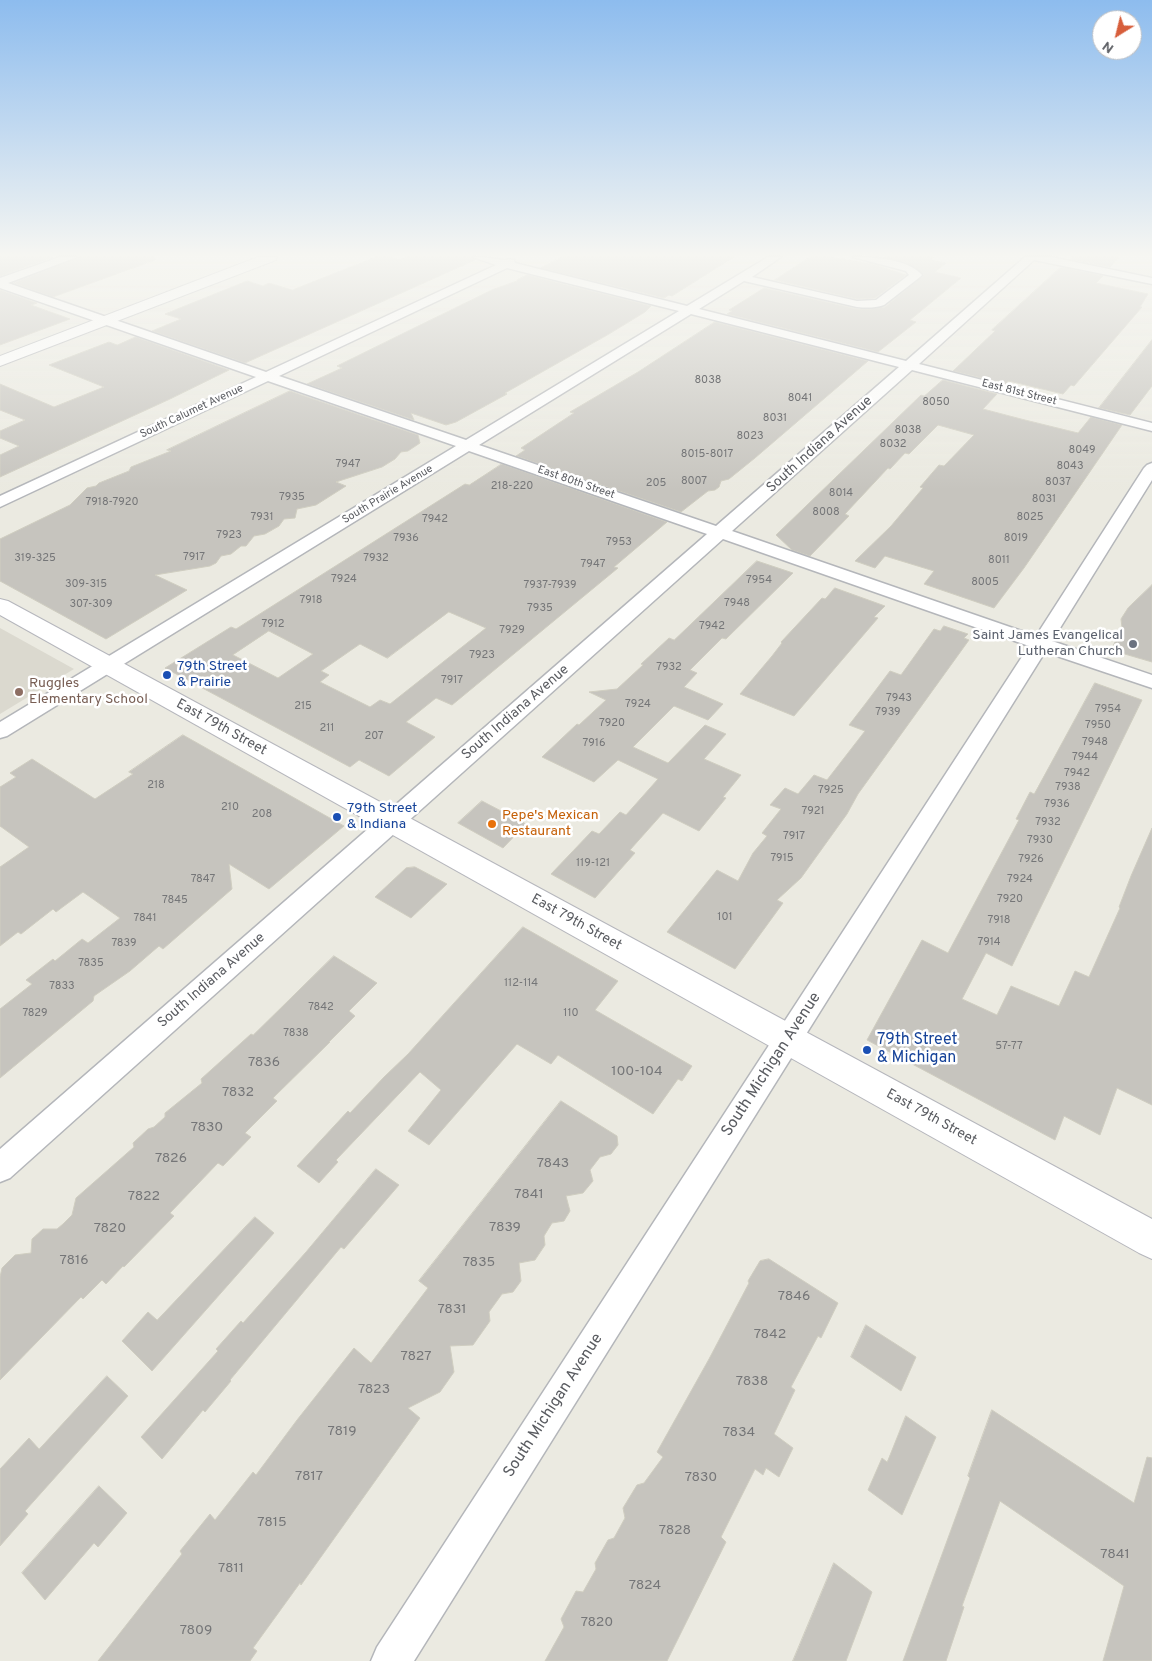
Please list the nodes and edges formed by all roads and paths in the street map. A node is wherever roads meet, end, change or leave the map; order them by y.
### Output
1 (70, 335) edge
2 (145, 335) edge
3 (357, 335) edge
4 (648, 335) edge
5 (785, 335) edge
6 (946, 335) edge
7 (0, 361) edge
8 (910, 366) junction
9 (268, 377) junction
10 (1152, 427) edge
11 (468, 446) junction
12 (1152, 468) edge
13 (0, 502) edge
14 (720, 533) junction
15 (0, 606) edge
16 (1040, 643) junction
17 (108, 665) junction
18 (1152, 682) edge
19 (0, 731) edge
20 (392, 822) junction
21 (789, 1040) junction
22 (0, 1168) edge
23 (1152, 1240) edge
24 (391, 1661) edge

1 - 7 main road
2 - 9 street, East 80th Street
3 - 9 street, South Calumet Avenue
4 - 11 street, South Prairie Avenue
5 - 8 street, East 81st Street
6 - 8 street, South Indiana Avenue
8 - 10 street, East 81st Street
8 - 14 street, South Indiana Avenue
9 - 11 street, East 80th Street
9 - 13 street, South Calumet Avenue
11 - 14 street, East 80th Street
11 - 17 street, South Prairie Avenue
12 - 16 street, South Michigan Avenue
14 - 16 street, East 80th Street
14 - 20 street, South Indiana Avenue
15 - 17 main road, East 79th Street
16 - 18 street, East 80th Street
16 - 21 street, South Michigan Avenue
17 - 19 street, South Prairie Avenue
17 - 20 main road, East 79th Street
20 - 21 main road, East 79th Street
20 - 22 street, South Indiana Avenue
21 - 23 main road, East 79th Street
21 - 24 street, South Michigan Avenue

